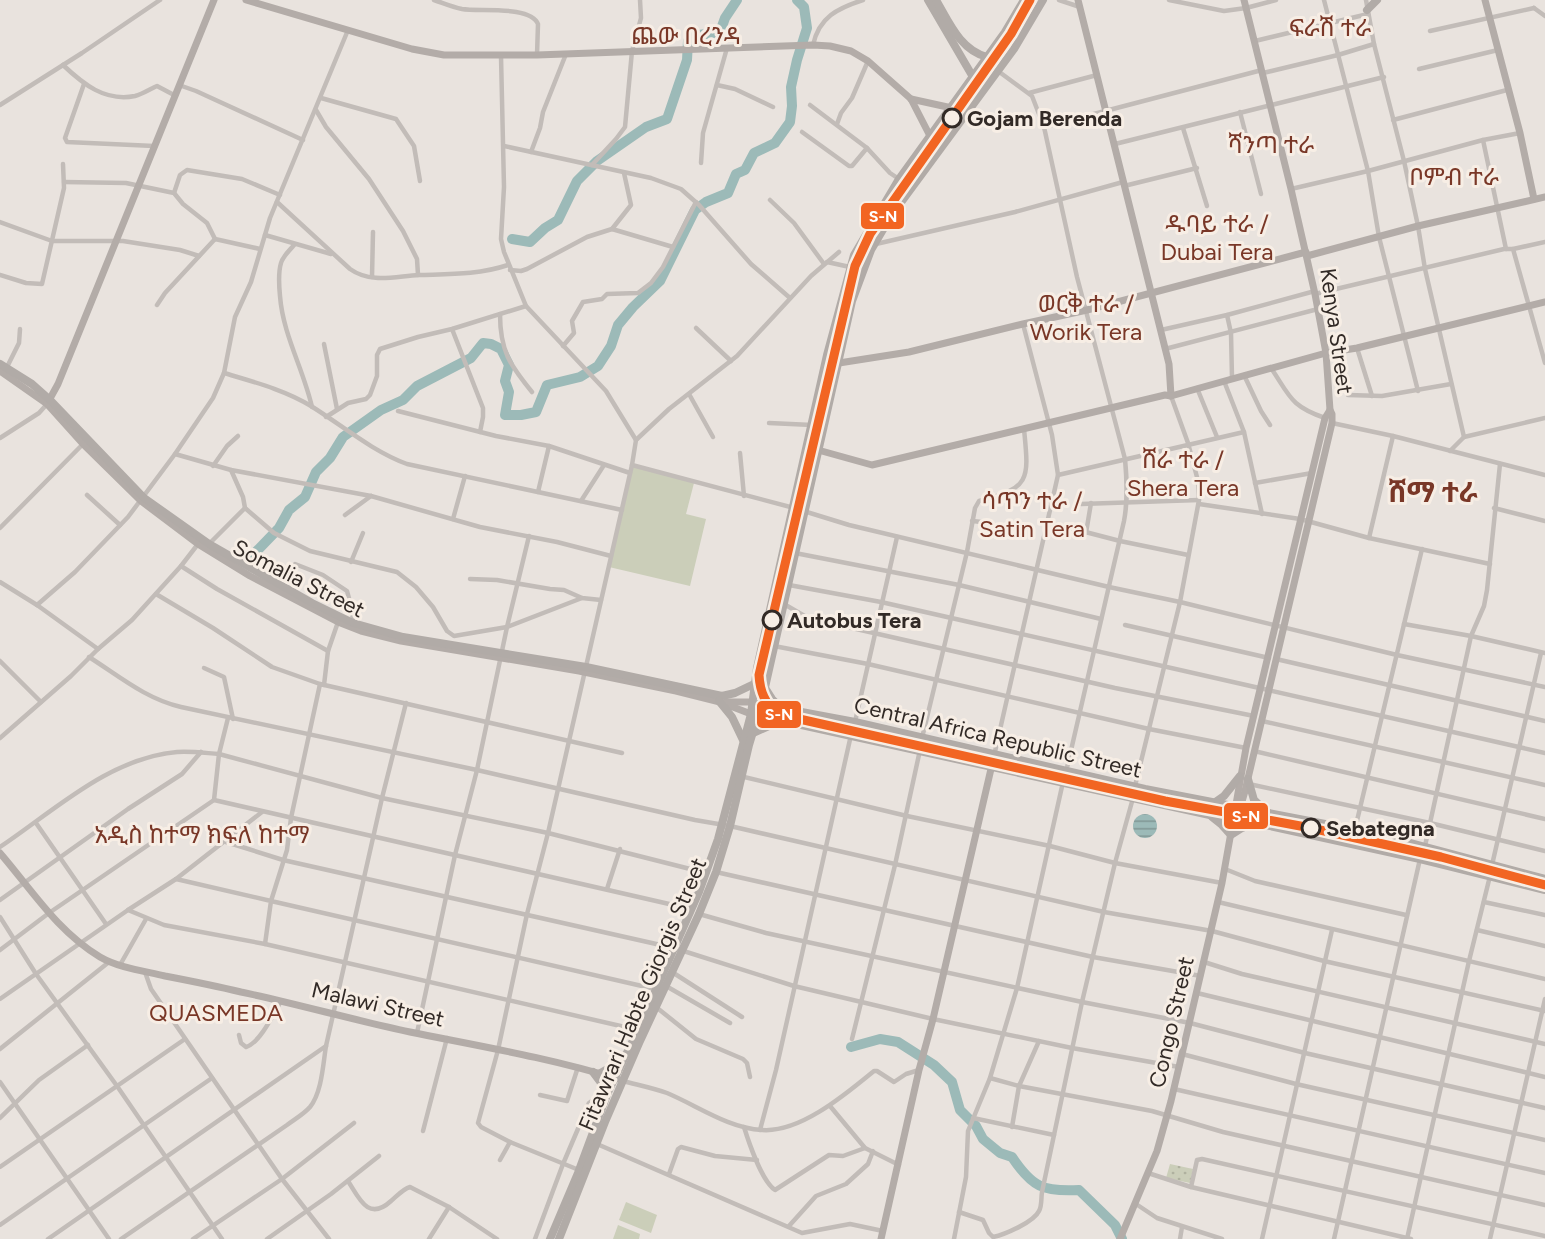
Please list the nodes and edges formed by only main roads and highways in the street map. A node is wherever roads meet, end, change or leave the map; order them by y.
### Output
1 (214, 0) edge
2 (246, 0) edge
3 (928, 0) edge
4 (936, 0) edge
5 (1024, 0) edge
6 (1043, 0) edge
7 (1244, 0) edge
8 (1377, 0) edge
9 (1485, 0) edge
10 (268, 3) edge
11 (1080, 3) edge
12 (1368, 12) road end
13 (987, 57) junction
14 (973, 77) junction
15 (911, 99) junction
16 (952, 108) junction
17 (930, 136) junction
18 (1545, 197) edge
19 (1534, 199) junction
20 (1306, 254) junction
21 (1153, 294) junction
22 (1545, 302) edge
23 (1326, 353) junction
24 (839, 363) junction
25 (3, 369) edge
26 (1171, 396) junction
27 (49, 402) junction
28 (1329, 410) junction
29 (818, 450) junction
30 (1315, 472) junction
31 (142, 500) junction
32 (207, 546) junction
33 (353, 626) junction
34 (1272, 659) junction
35 (586, 669) junction
36 (756, 683) junction
37 (765, 688) junction
38 (721, 702) junction
39 (757, 704) junction
40 (783, 709) junction
41 (754, 715) junction
42 (782, 721) junction
43 (753, 733) junction
44 (743, 740) junction
45 (994, 756) junction
46 (992, 766) junction
47 (1246, 780) junction
48 (1214, 803) junction
49 (1237, 808) junction
50 (1268, 813) junction
51 (1208, 814) junction
52 (1235, 820) junction
53 (1256, 823) junction
54 (726, 825) junction
55 (1232, 833) junction
56 (0, 853) edge
57 (1545, 879) edge
58 (1545, 890) edge
59 (678, 949) junction
60 (628, 1050) junction
61 (596, 1073) junction
62 (619, 1080) junction
63 (607, 1095) junction
64 (882, 1235) edge
65 (1121, 1237) edge
66 (550, 1239) edge
67 (559, 1239) edge

1 - 27 main road
2 - 10 main road
3 - 14 main road
4 - 13 main road
5 - 13 main road
6 - 24 main road, Fitawrari Habte Giorgis Street
7 - 20 main road, Kenya Street
8 - 12 main road
9 - 19 main road
10 - 15 main road
11 - 21 main road
13 - 14 main road
14 - 16 main road
15 - 16 main road
15 - 17 main road
16 - 17 main road
17 - 36 main road
18 - 19 main road
19 - 20 main road
20 - 21 main road
20 - 23 main road, Kenya Street
21 - 24 main road
21 - 26 main road
22 - 23 main road
23 - 26 main road
23 - 28 main road, Kenya Street
24 - 29 main road, Fitawrari Habte Giorgis Street
25 - 27 main road
26 - 29 main road
27 - 31 main road
27 - 31 main road, Somalia Street
28 - 30 main road, Kenya Street
28 - 30 main road
29 - 37 main road, Fitawrari Habte Giorgis Street
30 - 34 main road
31 - 32 main road
31 - 32 main road, Somalia Street
32 - 33 main road
32 - 33 main road, Somalia Street
33 - 35 main road
34 - 47 main road
34 - 47 main road
35 - 36 main road
35 - 38 main road
36 - 39 main road
37 - 39 main road, Fitawrari Habte Giorgis Street
37 - 40 main road
38 - 39 main road
38 - 41 main road
38 - 44 main road
39 - 40 main road, Central Africa Republic Street
39 - 41 main road, Fitawrari Habte Giorgis Street
40 - 45 main road, Central Africa Republic Street
41 - 42 main road, Central Africa Republic Street
41 - 43 main road, Fitawrari Habte Giorgis Street
41 - 44 main road
42 - 43 main road
42 - 46 main road, Central Africa Republic Street
43 - 54 main road, Fitawrari Habte Giorgis Street
44 - 54 main road
45 - 46 main road
45 - 48 main road, Central Africa Republic Street
46 - 51 main road, Central Africa Republic Street
46 - 64 main road
47 - 48 main road
47 - 49 main road, Congo Street
47 - 50 main road
48 - 49 main road, Central Africa Republic Street
49 - 50 main road, Central Africa Republic Street
49 - 52 main road, Congo Street
50 - 57 main road, Central Africa Republic Street
51 - 52 main road, Central Africa Republic Street
51 - 55 main road
52 - 53 main road, Central Africa Republic Street
52 - 55 main road, Congo Street
53 - 55 main road
53 - 58 main road, Central Africa Republic Street
54 - 59 main road
54 - 59 main road, Fitawrari Habte Giorgis Street
55 - 65 main road, Congo Street
56 - 61 main road, Malawi Street
59 - 60 main road
59 - 62 main road, Fitawrari Habte Giorgis Street
60 - 61 main road
60 - 62 main road
61 - 62 main road, Malawi Street
61 - 63 main road
62 - 63 main road
62 - 67 main road, Fitawrari Habte Giorgis Street
63 - 66 main road

